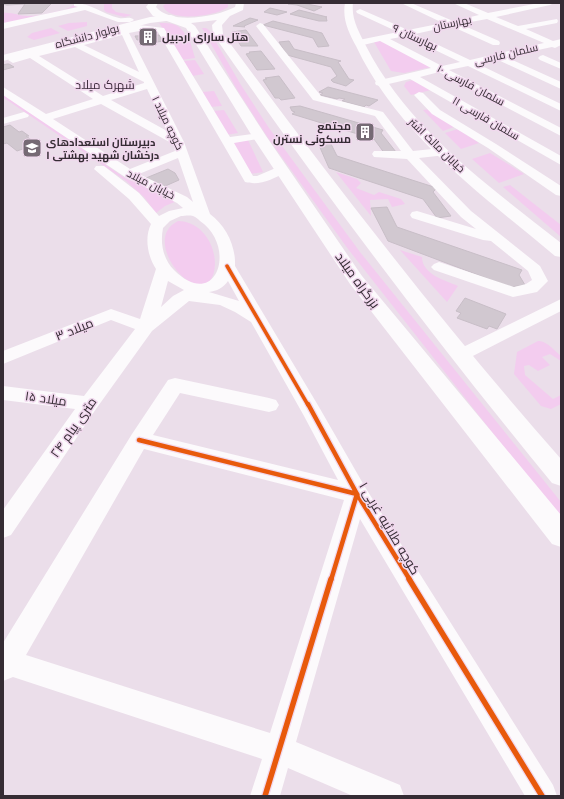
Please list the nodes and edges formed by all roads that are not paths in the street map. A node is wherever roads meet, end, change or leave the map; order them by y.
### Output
1 (240, 3) edge
2 (405, 3) edge
3 (472, 3) edge
4 (509, 3) edge
5 (75, 4) edge
6 (459, 4) edge
7 (548, 4) edge
8 (88, 7) junction
9 (350, 7) edge
10 (523, 9) junction
11 (427, 12) junction
12 (97, 13) junction
13 (150, 13) edge
14 (488, 16) junction
15 (171, 18) junction
16 (130, 20) junction
17 (221, 22) junction
18 (558, 22) edge
19 (107, 23) dead end
20 (452, 24) junction
21 (3, 26) edge
22 (260, 26) dead end
23 (518, 29) junction
24 (124, 31) junction
25 (194, 31) junction
26 (406, 33) junction
27 (481, 36) junction
28 (381, 38) junction
29 (72, 42) junction
30 (359, 43) junction
31 (496, 43) dead end
32 (558, 44) edge
33 (3, 52) edge
34 (28, 54) junction
35 (496, 56) junction
36 (543, 58) dead end
37 (8, 59) edge
38 (470, 63) junction
39 (561, 66) edge
40 (441, 69) junction
41 (412, 76) junction
42 (148, 82) junction
43 (380, 83) junction
44 (561, 86) edge
45 (3, 90) edge
46 (419, 95) dead end
47 (3, 100) edge
48 (102, 100) junction
49 (561, 108) edge
50 (24, 115) junction
51 (44, 118) junction
52 (3, 121) edge
53 (558, 129) edge
54 (259, 136) junction
55 (520, 138) junction
56 (226, 141) junction
57 (492, 146) junction
58 (180, 147) junction
59 (442, 152) junction
60 (378, 154) dead end
61 (410, 155) junction
62 (561, 161) edge
63 (282, 170) junction
64 (129, 174) junction
65 (195, 187) junction
66 (561, 192) edge
67 (175, 197) junction
68 (202, 215) junction
69 (417, 215) dead end
70 (158, 224) junction
71 (499, 240) junction
72 (561, 252) edge
73 (227, 266) junction
74 (439, 267) dead end
75 (164, 269) junction
76 (199, 289) junction
77 (179, 300) junction
78 (561, 304) edge
79 (258, 320) junction
80 (146, 326) junction
81 (461, 355) junction
82 (3, 358) edge
83 (3, 393) edge
84 (89, 404) junction
85 (269, 405) dead end
86 (139, 440) junction
87 (561, 476) edge
88 (357, 494) junction
89 (3, 528) edge
90 (561, 535) edge
91 (5, 665) edge
92 (279, 750) junction
93 (265, 796) edge
94 (389, 796) edge
95 (542, 796) edge

1 - 17 main road
2 - 11 street
3 - 6 street
4 - 10 street
5 - 8 street
6 - 11 street
6 - 14 street
7 - 10 street, بهارستان
8 - 12 street
8 - 21 street
9 - 26 street, بهارستان ۹
9 - 30 main road, خیابان مالک اشتر
10 - 14 street, بهارستان
10 - 18 street
11 - 20 street
12 - 16 street
12 - 19 street
13 - 15 main road, بولوار دانشگاه
13 - 16 main road, بولوار دانشگاه
13 - 29 main road, بولوار دانشگاه
14 - 20 street, بهارستان
14 - 23 street
15 - 17 main road, بولوار دانشگاه
15 - 25 main road, بزرگراه میلاد
16 - 33 main road, بولوار دانشگاه
17 - 25 main road
17 - 81 main road
18 - 23 street
20 - 26 street, بهارستان
20 - 27 street
22 - 61 street
23 - 27 street
23 - 32 street
24 - 29 street
24 - 42 street, کوچه میلاد ۱
24 - 56 street
25 - 54 main road, بزرگراه میلاد
26 - 28 street, بهارستان
26 - 38 street, بهارستان ۹
27 - 31 street
28 - 30 street, بهارستان
28 - 40 street, سلمان فارسی ۱۰
29 - 34 street
29 - 42 street
30 - 43 main road, خیابان مالک اشتر
32 - 35 street, سلمان فارسی
34 - 37 street
34 - 48 street
35 - 38 street, سلمان فارسی
35 - 44 street
36 - 39 street
38 - 40 street, سلمان فارسی
38 - 49 street, بهارستان ۹
40 - 41 street, سلمان فارسی
40 - 53 street, سلمان فارسی ۱۰
41 - 43 street, سلمان فارسی
41 - 55 street, سلمان فارسی ۱۱
42 - 48 street
42 - 58 street, کوچه میلاد ۱
43 - 59 main road, خیابان مالک اشتر
45 - 51 street, خیابان میلاد
46 - 57 street
47 - 50 street, خیابان میلاد
48 - 51 street
48 - 58 street
50 - 52 street
50 - 70 street, خیابان میلاد
51 - 64 street, خیابان میلاد
53 - 55 street
54 - 56 street
54 - 63 main road, بزرگراه میلاد
55 - 57 street
55 - 62 street, سلمان فارسی ۱۱
56 - 63 street
57 - 66 street
58 - 64 street
58 - 65 street, کوچه میلاد ۱
59 - 61 street
59 - 72 main road, خیابان مالک اشتر
60 - 61 street
61 - 71 street
63 - 90 main road, بزرگراه میلاد
64 - 67 street, خیابان میلاد
65 - 67 street
65 - 68 street, کوچه میلاد ۱
67 - 68 street, خیابان میلاد
68 - 70 street
68 - 73 street
69 - 71 street
70 - 75 street
71 - 74 street
73 - 76 street
73 - 79 street, کوچه طلائیه غربی ۱
75 - 76 street
75 - 80 street
76 - 77 street
77 - 79 street
77 - 80 street
78 - 81 street
79 - 88 street, کوچه طلائیه غربی ۱
80 - 82 street, میلاد ۳
80 - 84 street, ۲۴ متری پیام
81 - 87 main road
83 - 84 street, میلاد ۱۵
84 - 89 street, ۲۴ متری پیام
85 - 86 street
86 - 88 street
86 - 91 street
88 - 92 street
88 - 95 street, کوچه طلائیه غربی ۱
91 - 92 street
92 - 93 street
92 - 94 street

